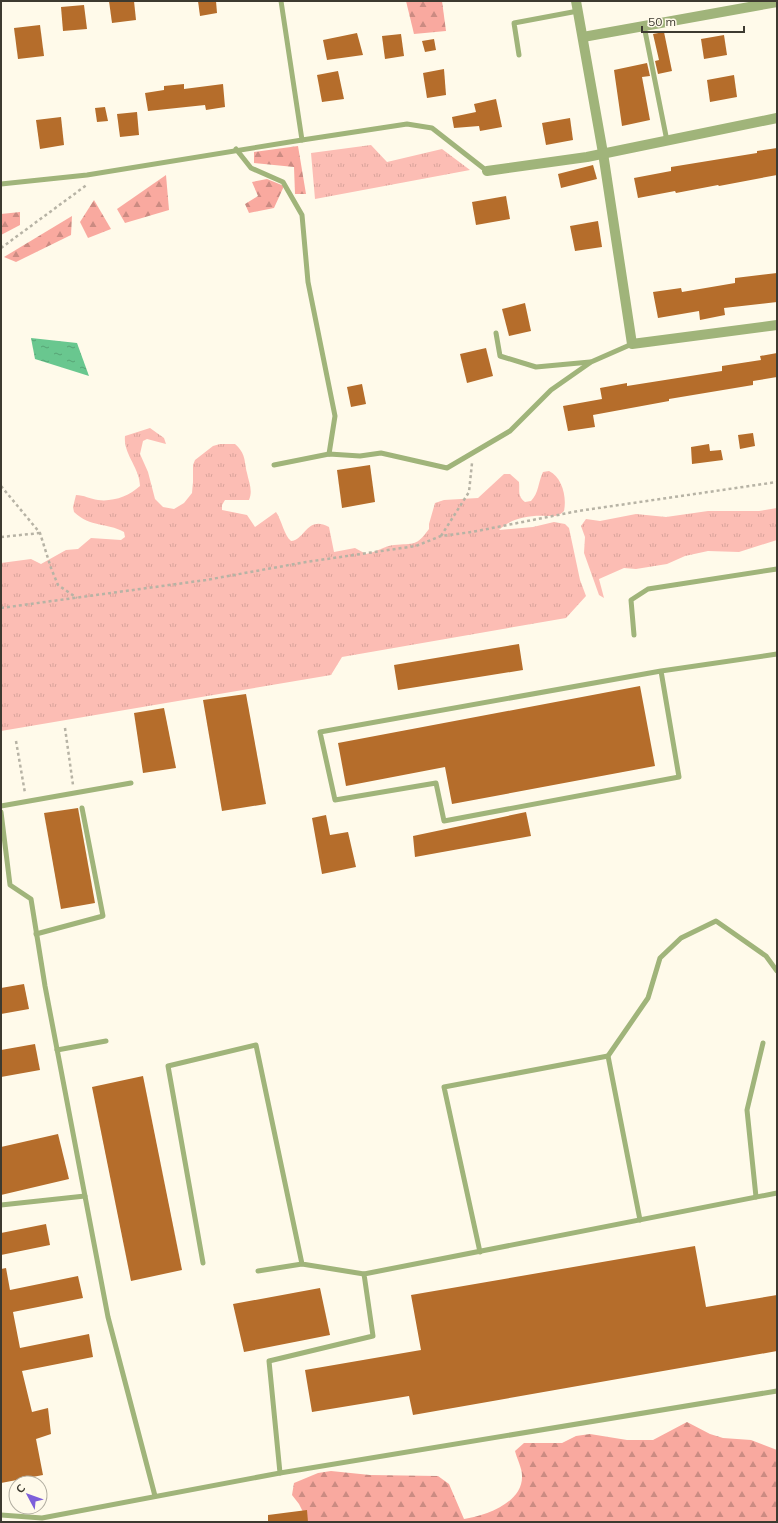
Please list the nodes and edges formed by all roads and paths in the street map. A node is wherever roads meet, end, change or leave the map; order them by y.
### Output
1 (281, 1) edge
2 (777, 2) edge
3 (577, 6) edge
4 (644, 26) junction
5 (583, 37) junction
6 (519, 55) dead end
7 (777, 118) edge
8 (302, 140) junction
9 (667, 141) junction
10 (236, 149) junction
11 (603, 153) junction
12 (487, 171) joint
13 (104, 172) junction
14 (1, 184) edge
15 (1, 248) edge
16 (777, 325) edge
17 (496, 333) dead end
18 (632, 344) junction
19 (591, 362) junction
20 (473, 453) junction
21 (329, 454) junction
22 (274, 464) dead end
23 (777, 482) edge
24 (1, 486) edge
25 (40, 533) junction
26 (1, 536) edge
27 (441, 536) junction
28 (777, 569) edge
29 (77, 598) junction
30 (1, 608) edge
31 (634, 636) dead end
32 (777, 654) edge
33 (661, 671) junction
34 (65, 728) dead end
35 (16, 740) dead end
36 (131, 783) dead end
37 (74, 793) junction
38 (25, 802) junction
39 (1, 806) edge
40 (82, 808) dead end
41 (1, 812) edge
42 (36, 934) junction
43 (777, 971) edge
44 (106, 1041) dead end
45 (763, 1043) dead end
46 (57, 1050) junction
47 (608, 1056) junction
48 (777, 1194) edge
49 (85, 1196) junction
50 (756, 1197) junction
51 (1, 1206) edge
52 (640, 1220) junction
53 (480, 1252) junction
54 (203, 1263) dead end
55 (302, 1264) junction
56 (258, 1271) dead end
57 (364, 1274) junction
58 (777, 1391) edge
59 (280, 1473) junction
60 (155, 1496) junction
61 (1, 1515) edge
62 (42, 1520) edge

1 - 8 lane
2 - 4 street
3 - 5 street
3 - 6 lane
4 - 5 street
4 - 9 lane
5 - 11 street
7 - 9 street
8 - 10 lane
8 - 12 lane
9 - 11 street
10 - 13 lane
10 - 21 lane
11 - 12 street
11 - 18 street
13 - 14 lane
13 - 15 path
16 - 18 street
17 - 19 lane
18 - 19 lane
19 - 20 lane
20 - 21 lane
20 - 27 path
21 - 22 lane
23 - 27 path
24 - 25 path
25 - 26 path
25 - 29 path
27 - 29 path
28 - 31 lane
29 - 30 path
32 - 33 lane
33 - 33 lane
34 - 37 path
35 - 38 path
36 - 37 lane
37 - 38 lane
38 - 39 lane
40 - 42 lane
41 - 42 lane
42 - 46 lane
43 - 47 lane
44 - 46 lane
45 - 50 lane
46 - 49 lane
47 - 52 lane
47 - 53 lane
48 - 50 lane
49 - 51 lane
49 - 60 lane
50 - 52 lane
52 - 53 lane
53 - 57 lane
54 - 55 lane
55 - 56 lane
55 - 57 lane
57 - 59 lane
58 - 59 lane
59 - 60 lane
60 - 62 lane
61 - 62 lane

